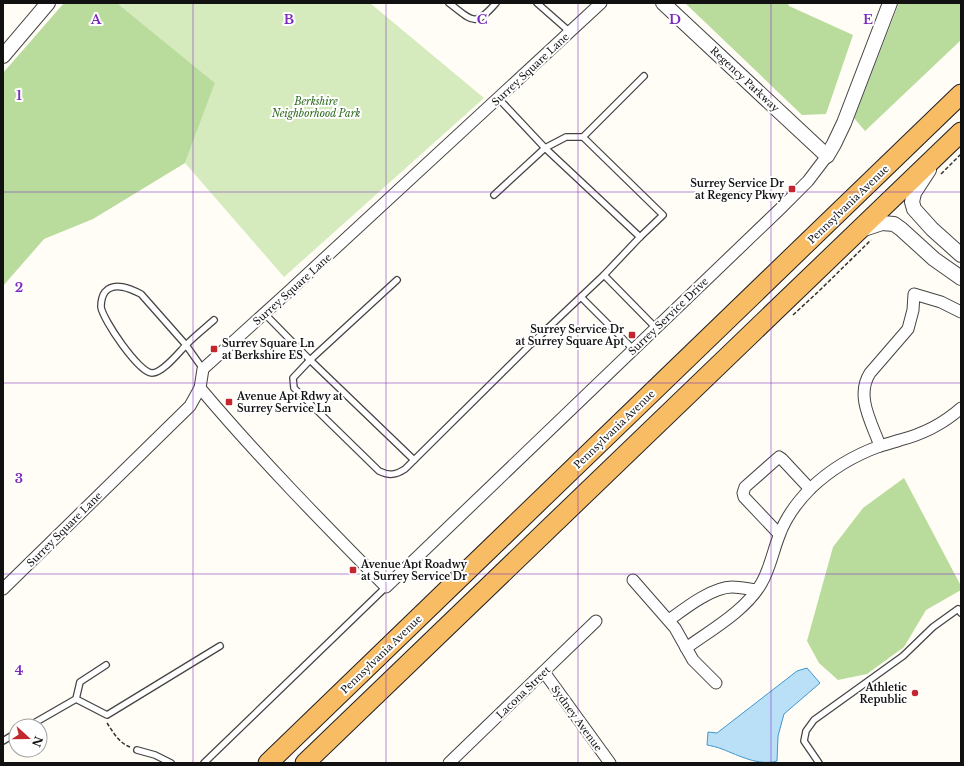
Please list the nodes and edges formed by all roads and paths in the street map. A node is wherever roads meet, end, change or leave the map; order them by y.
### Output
1 (48, 3) edge
2 (449, 3) edge
3 (496, 3) edge
4 (537, 3) edge
5 (601, 3) edge
6 (663, 3) edge
7 (890, 3) edge
8 (570, 32) junction
9 (3, 56) edge
10 (644, 76) dead end
11 (961, 94) edge
12 (499, 99) junction
13 (961, 132) edge
14 (583, 137) junction
15 (545, 148) junction
16 (942, 150) junction
17 (827, 156) junction
18 (494, 195) dead end
19 (858, 231) junction
20 (640, 237) junction
21 (961, 255) edge
22 (604, 275) junction
23 (961, 278) edge
24 (397, 280) dead end
25 (581, 297) junction
26 (961, 312) edge
27 (264, 313) junction
28 (214, 320) dead end
29 (656, 328) junction
30 (186, 345) junction
31 (633, 349) junction
32 (310, 360) junction
33 (203, 369) junction
34 (200, 388) junction
35 (961, 408) edge
36 (880, 446) junction
37 (414, 460) junction
38 (810, 489) junction
39 (779, 534) junction
40 (633, 580) dead end
41 (386, 587) junction
42 (3, 589) edge
43 (756, 590) junction
44 (961, 613) edge
45 (669, 620) junction
46 (596, 621) dead end
47 (220, 646) dead end
48 (686, 648) junction
49 (106, 665) dead end
50 (544, 672) junction
51 (716, 683) dead end
52 (76, 699) junction
53 (43, 718) edge
54 (106, 721) dead end
55 (136, 749) joint
56 (171, 763) edge
57 (204, 763) edge
58 (268, 763) edge
59 (306, 763) edge
60 (449, 763) edge
61 (610, 763) edge
62 (819, 763) edge

1 - 9 street
2 - 3 lane
4 - 8 lane
5 - 8 street, Surrey Square Lane
6 - 17 street, Regency Parkway
7 - 17 street, Surrey Service Drive
8 - 12 street, Surrey Square Lane
10 - 14 lane
11 - 58 highway, Pennsylvania Avenue
12 - 15 lane
12 - 27 street, Surrey Square Lane
13 - 16 highway
14 - 15 lane
14 - 20 lane
15 - 18 lane
15 - 20 lane
16 - 19 highway
16 - 21 street
17 - 29 street, Surrey Service Drive
19 - 23 street
19 - 59 highway
20 - 22 lane
22 - 25 lane
22 - 29 lane
24 - 32 lane
25 - 31 lane
25 - 37 lane
26 - 36 street
27 - 32 lane
27 - 33 street, Surrey Square Lane
28 - 30 lane
29 - 31 street, Surrey Service Drive
30 - 30 lane
30 - 33 lane
31 - 41 street, Surrey Service Drive
32 - 37 lane
32 - 37 lane
33 - 34 street, Surrey Square Lane
34 - 41 street
34 - 42 street, Surrey Square Lane
35 - 36 street
36 - 38 street
38 - 39 street
38 - 39 street
39 - 43 street
40 - 45 street
41 - 57 lane
43 - 45 street
43 - 48 street
44 - 62 lane
45 - 48 street
46 - 50 street, Lacona Street
47 - 52 lane
48 - 51 street
49 - 52 lane
50 - 60 street, Lacona Street
50 - 61 street, Sydney Avenue
52 - 53 lane
54 - 55 path
55 - 56 lane

